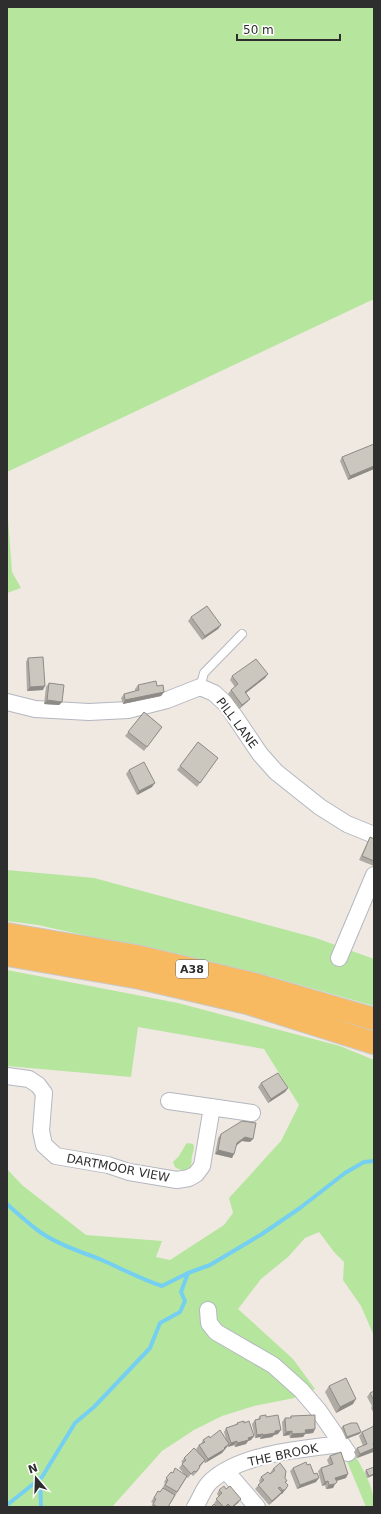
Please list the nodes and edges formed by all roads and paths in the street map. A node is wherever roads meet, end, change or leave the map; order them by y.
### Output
1 (242, 634) dead end
2 (200, 687) junction
3 (7, 702) edge
4 (374, 835) edge
5 (374, 875) edge
6 (7, 934) edge
7 (7, 955) edge
8 (339, 958) dead end
9 (374, 1019) edge
10 (374, 1043) edge
11 (7, 1076) edge
12 (169, 1101) dead end
13 (212, 1107) junction
14 (252, 1113) dead end
15 (208, 1310) dead end
16 (226, 1471) junction
17 (195, 1507) edge
18 (257, 1507) edge

1 - 2 lane
2 - 3 street
2 - 4 street, PILL LANE
5 - 8 street
6 - 9 highway, A38
7 - 10 highway, A38
11 - 13 street, DARTMOOR VIEW
12 - 13 street
13 - 14 street
15 - 16 street, THE BROOK
16 - 17 street, THE BROOK
16 - 18 street

